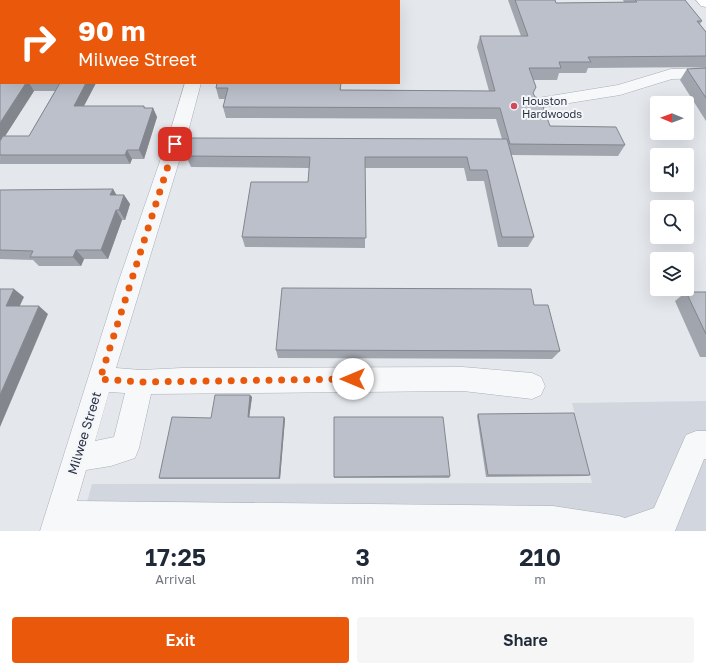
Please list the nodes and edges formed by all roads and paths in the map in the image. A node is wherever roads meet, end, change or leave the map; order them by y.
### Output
1 (703, 0) edge
2 (706, 3) edge
3 (706, 73) edge
4 (193, 84) edge
5 (538, 103) edge
6 (100, 379) junction
7 (141, 382) junction
8 (532, 386) dead end
9 (706, 445) edge
10 (76, 458) junction
11 (56, 524) edge
12 (554, 526) edge
13 (620, 531) edge
14 (632, 531) edge

1 - 2 main road
3 - 5 street
4 - 6 street, Milwee Street
6 - 7 street
6 - 10 street, Milwee Street
7 - 8 street
7 - 10 street
9 - 14 street
10 - 11 street, Milwee Street
11 - 12 street
12 - 13 street

